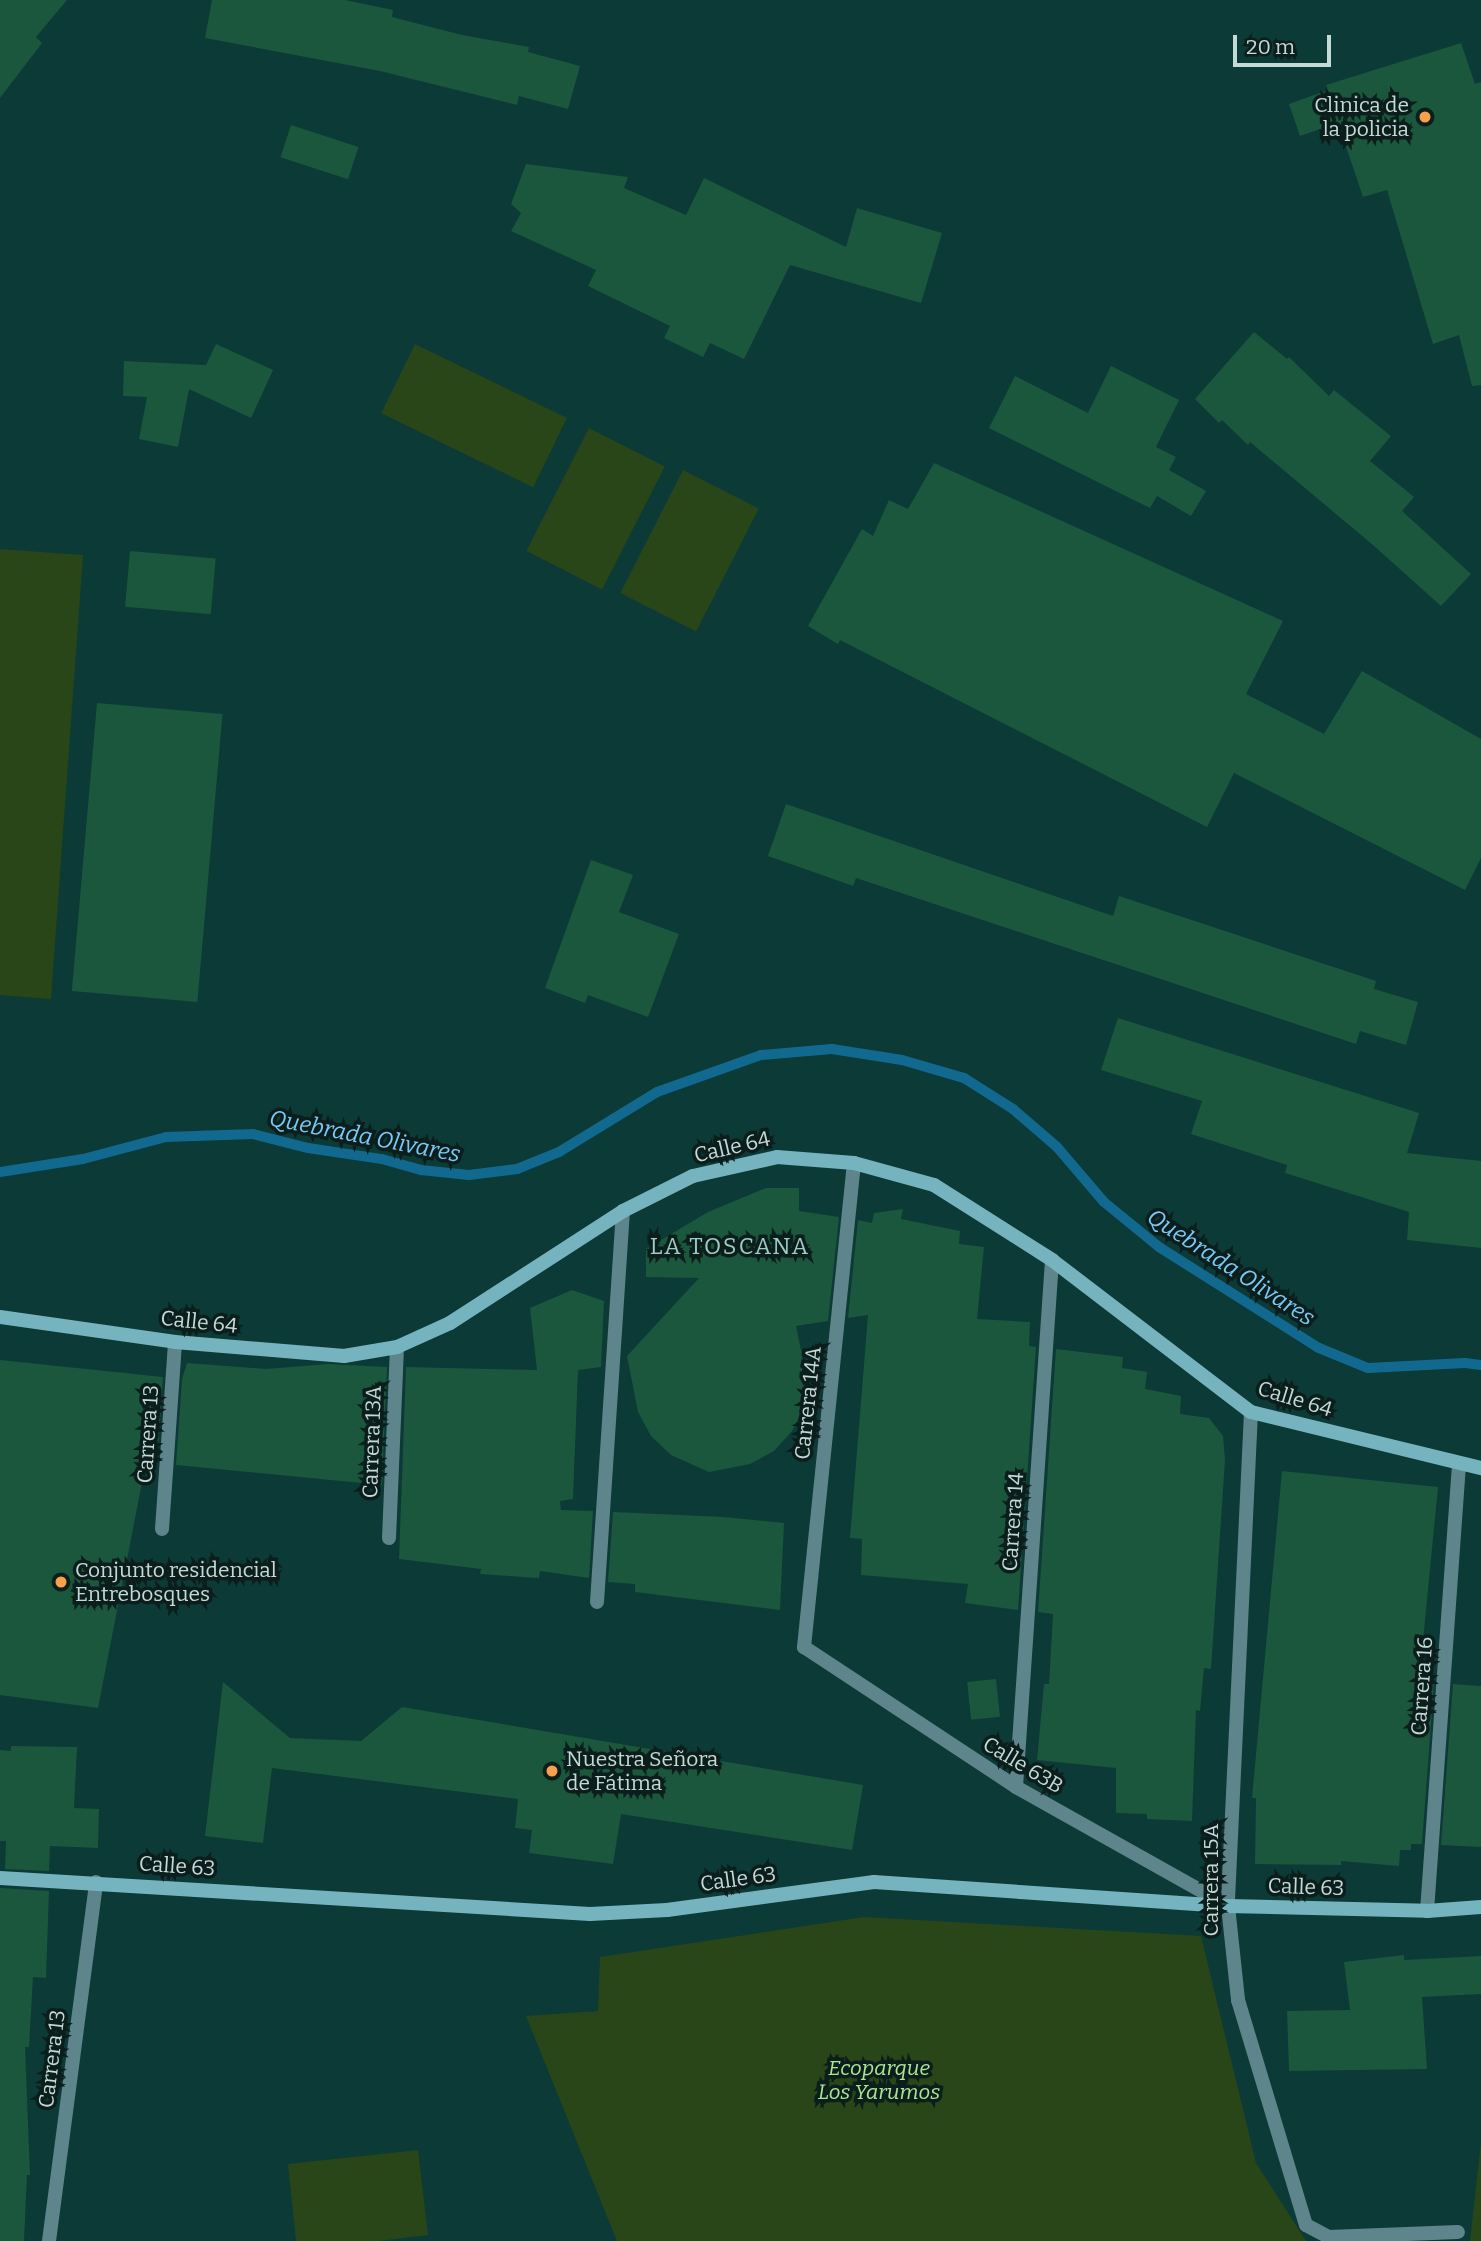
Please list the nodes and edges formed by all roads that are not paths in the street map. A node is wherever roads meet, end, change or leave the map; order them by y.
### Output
1 (854, 1163) junction
2 (624, 1211) junction
3 (1052, 1260) junction
4 (0, 1317) edge
5 (175, 1342) junction
6 (397, 1347) junction
7 (1251, 1412) junction
8 (1458, 1465) junction
9 (1481, 1468) edge
10 (162, 1529) dead end
11 (389, 1538) dead end
12 (597, 1602) dead end
13 (804, 1647) joint
14 (1016, 1787) junction
15 (0, 1878) edge
16 (96, 1882) junction
17 (1228, 1906) junction
18 (1481, 1907) edge
19 (1427, 1911) junction
20 (1458, 2232) dead end
21 (49, 2241) edge

1 - 2 street, Calle 64
1 - 3 street, Calle 64
1 - 13 street, Carrera 14A
2 - 6 street, Calle 64
2 - 12 street
3 - 7 street, Calle 64
3 - 14 street, Carrera 14
4 - 5 street, Calle 64
5 - 6 street, Calle 64
5 - 10 street, Carrera 13
6 - 11 street, Carrera 13A
7 - 8 street, Calle 64
7 - 17 street, Carrera 15A
8 - 9 street, Calle 64
8 - 19 street, Carrera 16
13 - 14 street, Calle 63B
14 - 17 street, Calle 63B
15 - 16 street, Calle 63
16 - 17 street, Calle 63
16 - 21 street, Carrera 13
17 - 19 street, Calle 63
17 - 20 street, Carrera 15A
18 - 19 street, Calle 63

